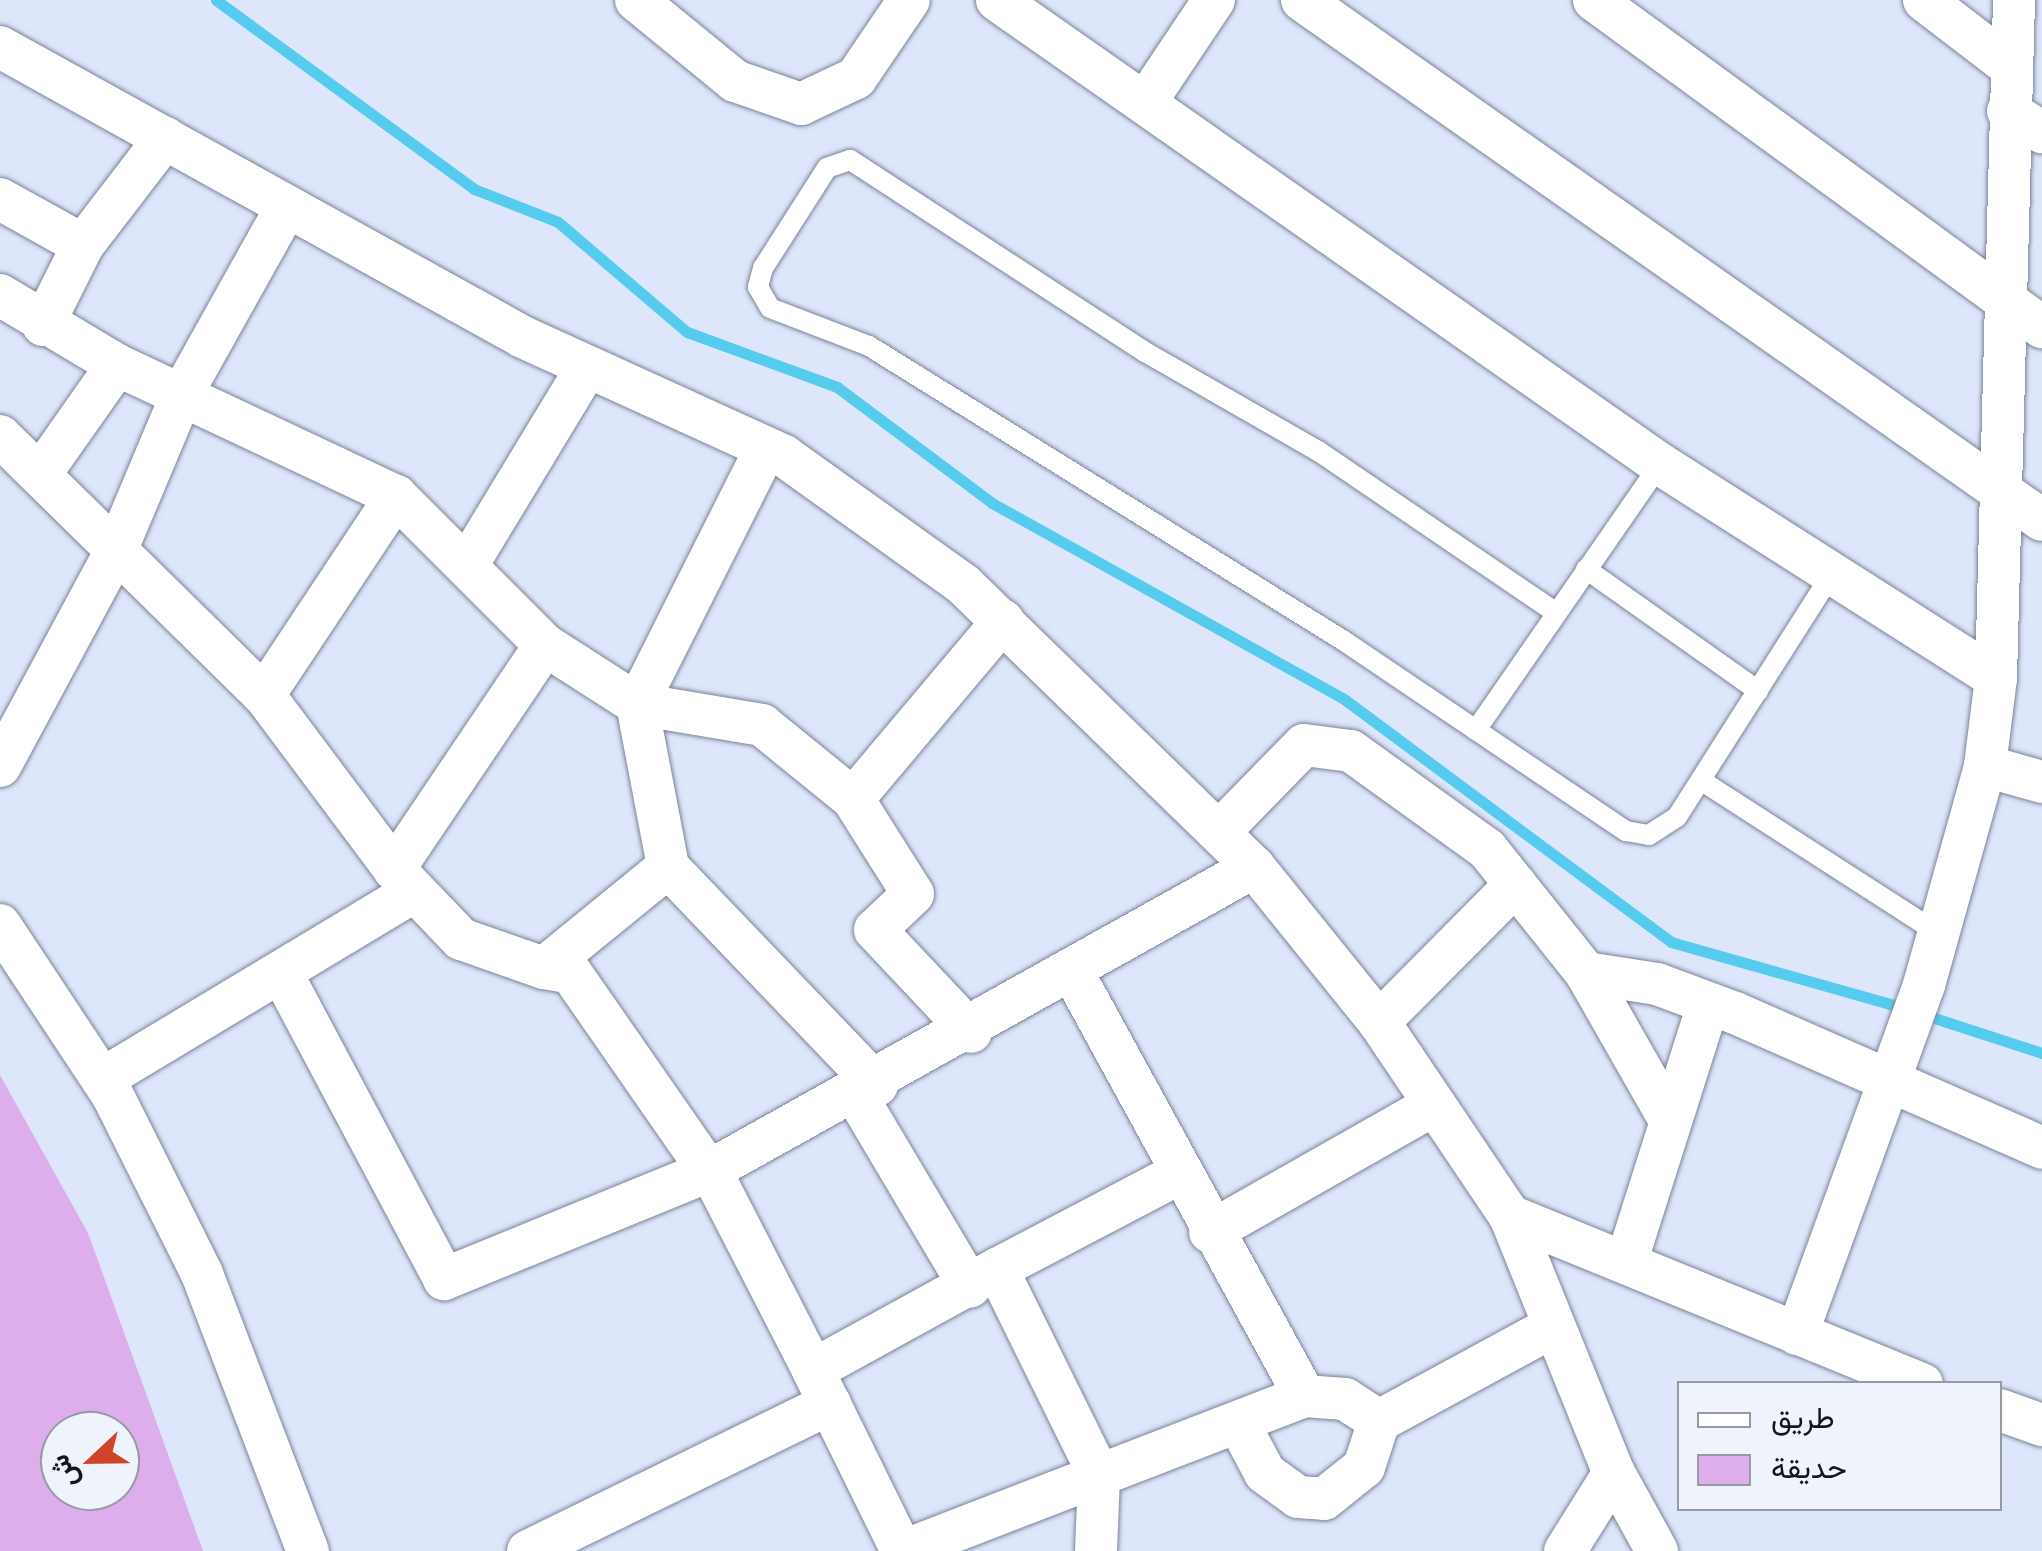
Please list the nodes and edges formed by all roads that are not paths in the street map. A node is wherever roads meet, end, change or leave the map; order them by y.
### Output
1 (636, 0) edge
2 (908, 0) edge
3 (997, 0) edge
4 (1214, 0) edge
5 (1302, 0) edge
6 (1594, 0) edge
7 (1924, 0) edge
8 (2014, 0) edge
9 (0, 46) edge
10 (2010, 66) junction
11 (1145, 103) junction
12 (2025, 122) edge
13 (165, 138) junction
14 (3, 206) edge
15 (287, 206) junction
16 (84, 245) junction
17 (0, 295) edge
18 (2003, 304) junction
19 (42, 325) junction
20 (2042, 327) edge
21 (117, 365) junction
22 (587, 367) junction
23 (182, 394) junction
24 (0, 436) edge
25 (766, 448) junction
26 (1660, 464) junction
27 (44, 470) junction
28 (2000, 494) junction
29 (396, 496) junction
30 (2042, 520) edge
31 (116, 551) junction
32 (469, 562) junction
33 (1586, 568) junction
34 (1832, 574) junction
35 (1555, 612) junction
36 (1002, 621) junction
37 (545, 644) junction
38 (1996, 678) junction
39 (1758, 692) junction
40 (264, 695) junction
41 (637, 704) junction
42 (1476, 730) junction
43 (0, 766) edge
44 (1985, 766) junction
45 (1702, 781) junction
46 (2042, 782) edge
47 (853, 800) junction
48 (1220, 831) junction
49 (668, 867) junction
50 (1254, 867) junction
51 (405, 880) junction
52 (1516, 884) junction
53 (0, 925) edge
54 (1938, 933) junction
55 (544, 968) junction
56 (281, 972) junction
57 (1072, 973) junction
58 (1586, 973) junction
59 (1708, 1005) junction
60 (1379, 1022) junction
61 (971, 1032) junction
62 (1891, 1068) junction
63 (102, 1079) junction
64 (866, 1090) junction
65 (1434, 1105) junction
66 (1670, 1120) junction
67 (2042, 1148) edge
68 (709, 1170) junction
69 (1176, 1175) junction
70 (1510, 1216) junction
71 (1210, 1232) junction
72 (1628, 1260) junction
73 (983, 1278) junction
74 (1552, 1327) junction
75 (1797, 1334) junction
76 (1914, 1381) edge
77 (822, 1387) junction
78 (1305, 1396) junction
79 (2002, 1411) edge
80 (1379, 1421) junction
81 (1239, 1424) junction
82 (2042, 1425) edge
83 (1614, 1473) junction
84 (1099, 1475) junction
85 (902, 1550) edge
86 (308, 1551) edge
87 (528, 1551) edge
88 (1096, 1551) edge
89 (1564, 1551) edge
90 (1657, 1551) edge

1 - 2 street
3 - 11 street
4 - 11 street
5 - 28 street
6 - 18 street
7 - 10 street
8 - 10 street
9 - 13 street
10 - 12 street
11 - 26 street
12 - 18 street
13 - 15 street
13 - 16 street
14 - 16 street
15 - 22 street
15 - 23 street
16 - 19 street
17 - 19 street
18 - 20 street
18 - 28 street
19 - 21 street
21 - 23 street
21 - 27 street
22 - 25 street
22 - 32 street
23 - 29 street
23 - 31 street
24 - 27 street
25 - 36 street
25 - 41 street
26 - 33 lane
26 - 34 street
27 - 31 street
28 - 30 street
28 - 38 street
29 - 32 street
29 - 40 street
31 - 40 street
31 - 43 street
32 - 37 street
33 - 35 lane
33 - 39 lane
34 - 38 street
34 - 39 lane
35 - 42 lane
35 - 42 lane
36 - 47 street
36 - 48 street
37 - 41 street
37 - 51 street
38 - 44 street
39 - 45 lane
40 - 51 street
41 - 47 street
41 - 49 street
42 - 45 lane
44 - 46 street
44 - 54 street
45 - 54 lane
47 - 61 street
48 - 50 street
48 - 52 street
49 - 55 street
49 - 64 street
50 - 57 street
50 - 60 street
51 - 55 street
51 - 56 street
52 - 58 street
52 - 60 street
53 - 63 street
54 - 62 street
55 - 68 street
56 - 63 street
56 - 68 street
57 - 61 street
57 - 69 street
58 - 59 street
58 - 66 street
59 - 62 street
59 - 66 street
60 - 65 street
61 - 64 street
62 - 67 street
62 - 75 street
63 - 86 street
64 - 68 street
64 - 73 street
65 - 70 street
65 - 71 street
66 - 72 street
68 - 77 street
69 - 71 street
69 - 73 street
70 - 72 street
70 - 74 street
71 - 78 street
72 - 75 street
73 - 77 street
73 - 84 street
74 - 80 street
74 - 83 street
75 - 76 street
77 - 85 street
77 - 87 street
78 - 80 street
78 - 81 street
79 - 82 street
80 - 81 street
81 - 84 street
83 - 89 street
83 - 90 street
84 - 85 street
84 - 88 street

